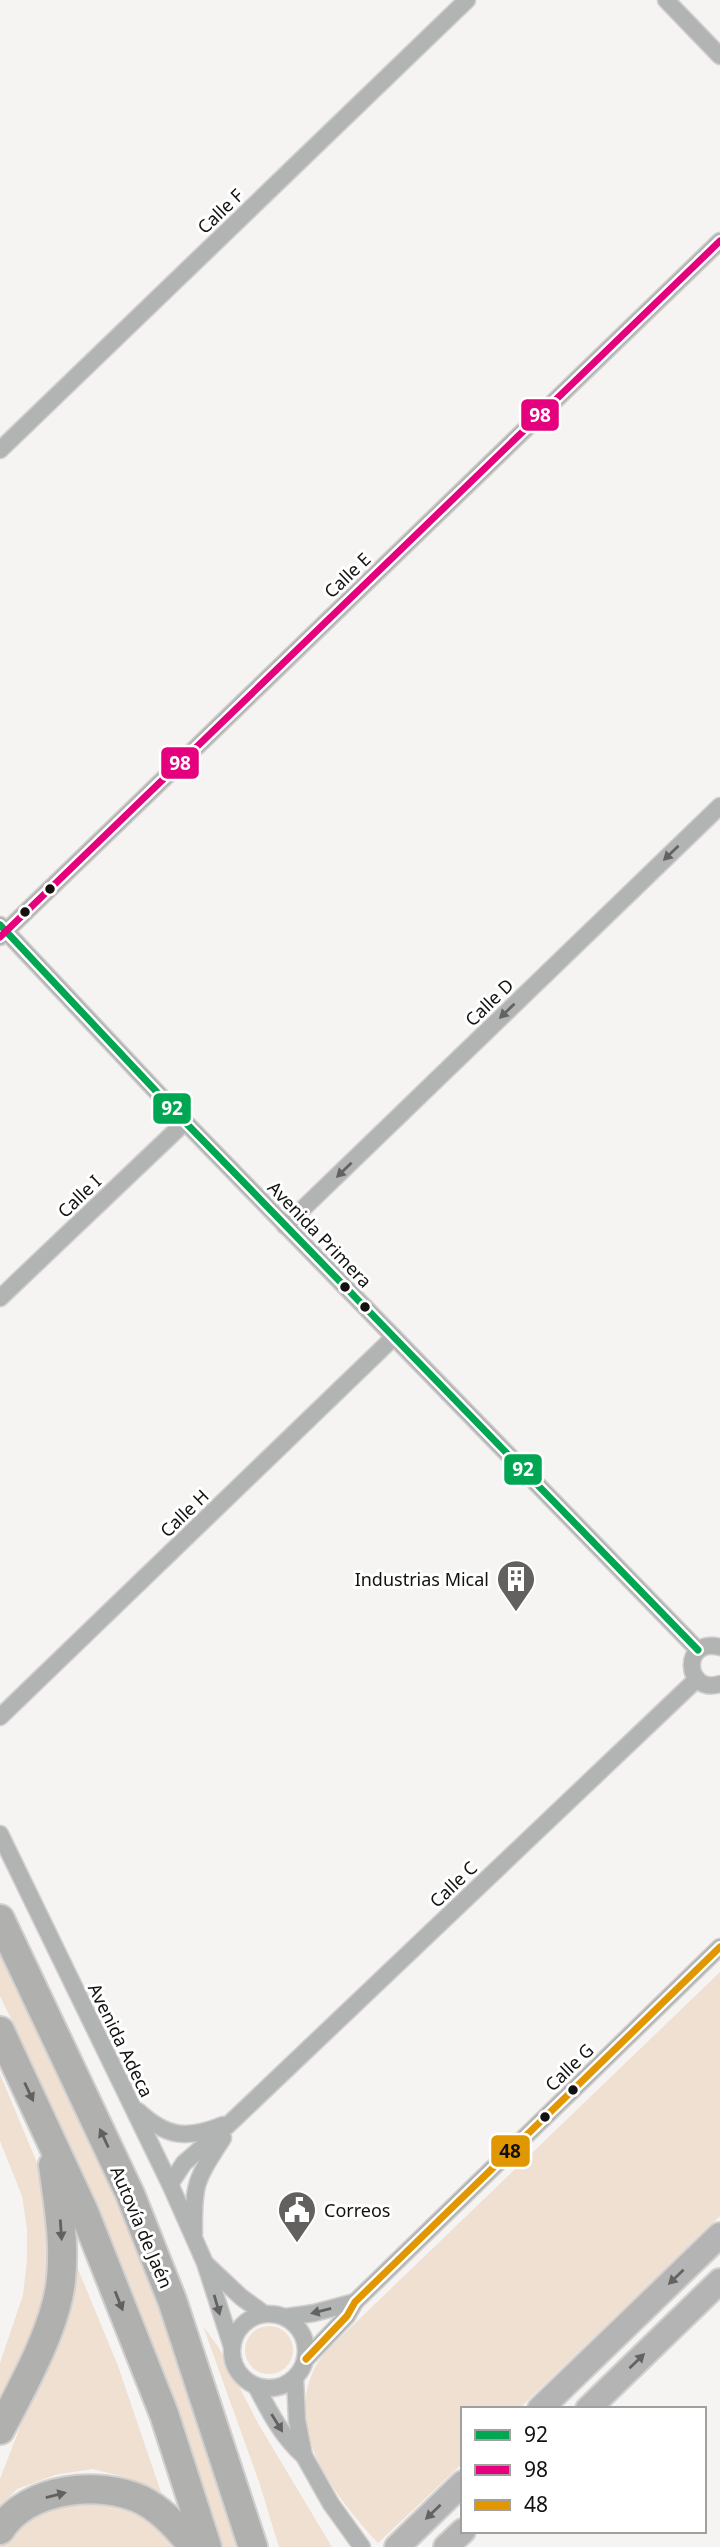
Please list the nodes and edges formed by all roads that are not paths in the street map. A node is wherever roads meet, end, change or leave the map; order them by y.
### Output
1 (467, 0) edge
2 (666, 0) edge
3 (720, 56) edge
4 (720, 241) edge
5 (0, 450) edge
6 (720, 806) edge
7 (2, 931) edge
8 (185, 1122) junction
9 (285, 1226) junction
10 (0, 1298) edge
11 (394, 1337) junction
12 (720, 1647) edge
13 (698, 1650) junction
14 (697, 1679) junction
15 (720, 1684) edge
16 (0, 1717) edge
17 (0, 1834) edge
18 (0, 1919) edge
19 (720, 1947) edge
20 (0, 2031) edge
21 (131, 2104) junction
22 (237, 2117) junction
23 (50, 2138) junction
24 (201, 2172) junction
25 (170, 2184) junction
26 (131, 2194) junction
27 (720, 2235) edge
28 (195, 2243) junction
29 (205, 2263) junction
30 (720, 2281) edge
31 (355, 2302) junction
32 (263, 2314) junction
33 (286, 2317) junction
34 (232, 2347) junction
35 (306, 2359) junction
36 (295, 2378) junction
37 (256, 2386) junction
38 (542, 2407) edge
39 (590, 2407) edge
40 (0, 2430) edge
41 (304, 2456) junction
42 (461, 2485) edge
43 (0, 2530) edge
44 (461, 2532) edge
45 (401, 2543) edge
46 (193, 2547) edge
47 (207, 2547) edge
48 (253, 2547) edge
49 (264, 2547) edge
50 (362, 2547) edge
51 (446, 2547) edge

1 - 5 street, Calle F
2 - 3 street
4 - 7 street, Calle E
6 -> 9 street, Calle D
7 - 8 street, Avenida Primera
8 - 9 street, Avenida Primera
8 - 10 street, Calle I
9 - 11 street, Avenida Primera
11 - 13 street, Avenida Primera
11 - 16 street, Calle H
12 - 13 street
13 - 14 street
14 - 15 street
14 - 22 street, Calle C
17 - 21 street, Avenida Adeca
26 -> 18 highway, Autovía de Jaén
19 - 31 street, Calle G
20 -> 23 highway
21 - 22 street, Calle C
21 - 25 street, Avenida Adeca
22 - 24 street, Calle C
22 - 25 street, Calle C
23 -> 40 highway
23 -> 47 highway
24 - 25 street
24 - 28 street, Calle C
25 - 28 street, Avenida Adeca
26 - 48 highway, Autovía de Jaén
26 - 49 highway
27 -> 38 main road
28 - 29 street, Avenida Adeca
29 - 32 street, Avenida Adeca
29 -> 34 street, Avenida Adeca
39 -> 30 main road
31 -> 33 street, Calle G
31 - 35 street, Calle G
32 - 33 street
32 - 34 street
33 - 35 street
34 - 37 street
35 - 36 street
36 - 37 street
36 - 41 street
37 -> 41 street
41 - 50 street
42 -> 45 main road
43 -> 46 highway
44 - 51 main road

